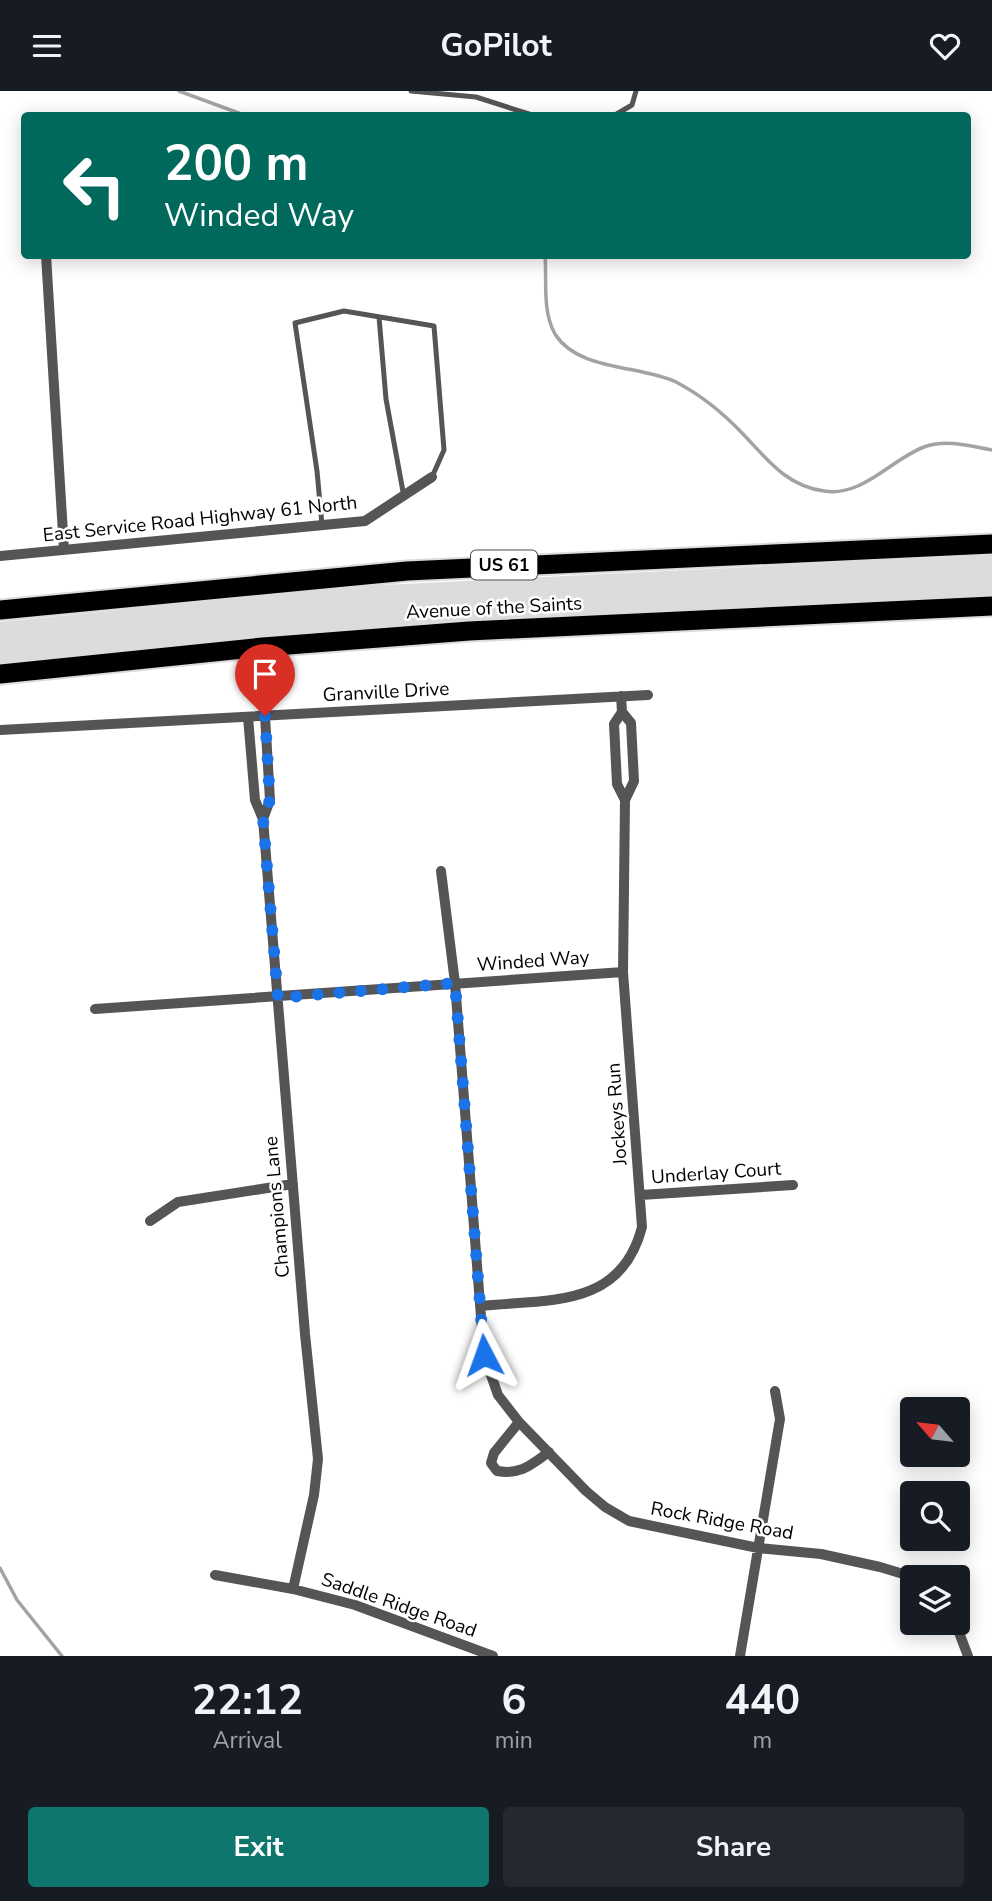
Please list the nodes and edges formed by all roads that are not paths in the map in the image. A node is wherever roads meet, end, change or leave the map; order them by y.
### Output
1 (411, 91) edge
2 (636, 91) edge
3 (423, 92) edge
4 (523, 112) edge
5 (620, 112) edge
6 (46, 259) edge
7 (379, 317) junction
8 (432, 477) joint
9 (404, 497) junction
10 (322, 525) junction
11 (992, 544) edge
12 (64, 550) junction
13 (0, 556) edge
14 (992, 606) edge
15 (0, 610) edge
16 (0, 674) edge
17 (648, 695) dead end
18 (621, 696) junction
19 (622, 712) junction
20 (265, 716) junction
21 (248, 717) junction
22 (0, 730) edge
23 (625, 800) junction
24 (263, 819) junction
25 (441, 871) dead end
26 (623, 972) junction
27 (455, 983) junction
28 (278, 998) junction
29 (95, 1009) dead end
30 (293, 1184) junction
31 (793, 1185) dead end
32 (641, 1195) junction
33 (150, 1221) dead end
34 (480, 1306) junction
35 (775, 1391) dead end
36 (519, 1422) junction
37 (549, 1452) junction
38 (758, 1548) junction
39 (900, 1573) edge
40 (215, 1574) dead end
41 (293, 1589) junction
42 (960, 1635) edge
43 (493, 1656) edge
44 (740, 1656) edge
45 (968, 1656) edge

1 - 3 lane
2 - 5 lane
3 - 4 lane
6 - 12 street
7 - 8 lane
7 - 9 lane
7 - 10 lane
8 - 9 street, East Service Road Highway 61 North
9 - 10 street, East Service Road Highway 61 North
10 - 12 street, East Service Road Highway 61 North
11 - 15 highway, US 61
12 - 13 street, East Service Road Highway 61 North
14 - 16 highway, Avenue of the Saints
17 - 18 street, Granville Drive
18 - 19 street, Jockeys Run
18 - 20 street, Granville Drive
19 - 23 street, Jockeys Run
19 - 23 street, Jockeys Run
20 - 21 street, Granville Drive
20 - 24 street, Champions Lane
21 - 22 street, Granville Drive
21 - 24 street, Champions Lane
23 - 26 street, Jockeys Run
24 - 28 street, Champions Lane
25 - 27 street, Rock Ridge Road
26 - 27 street, Winded Way
26 - 32 street, Jockeys Run
27 - 28 street, Winded Way
27 - 34 street, Rock Ridge Road
28 - 29 street, Winded Way
28 - 30 street, Champions Lane
30 - 33 street
30 - 41 street, Champions Lane
31 - 32 street, Underlay Court
32 - 34 street, Jockeys Run
34 - 36 street, Rock Ridge Road
35 - 38 street
36 - 37 street, Rock Ridge Road
36 - 37 street
37 - 38 street, Rock Ridge Road
38 - 39 street, Rock Ridge Road
38 - 44 street
40 - 41 street, Saddle Ridge Road
41 - 43 street, Saddle Ridge Road
42 - 45 street

